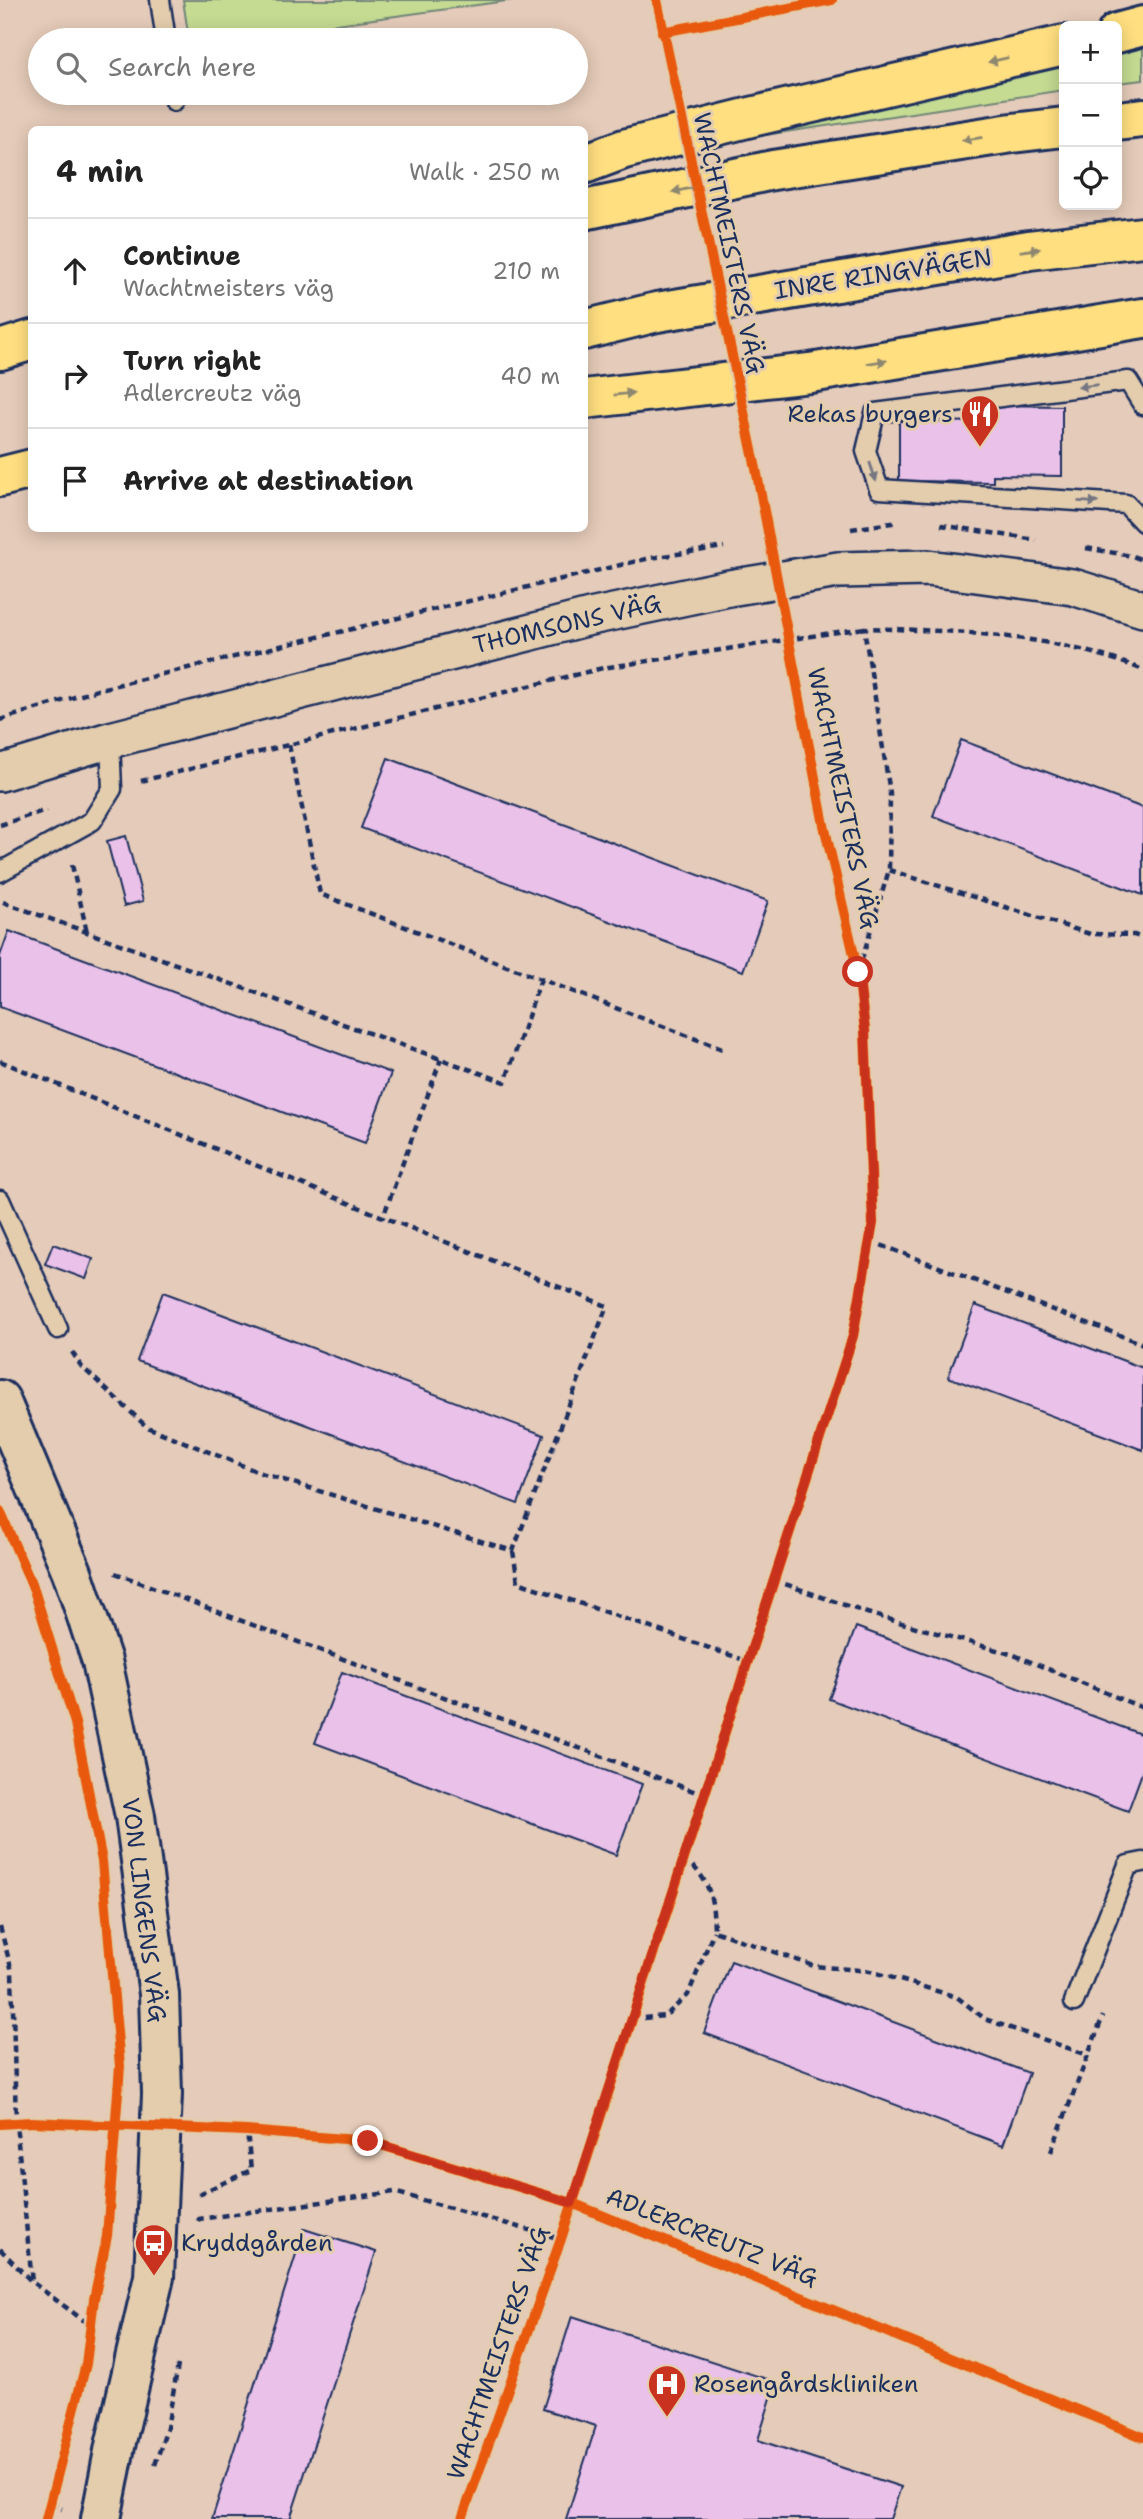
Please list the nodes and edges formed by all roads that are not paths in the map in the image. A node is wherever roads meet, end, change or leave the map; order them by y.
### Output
1 (160, 0) edge
2 (1143, 26) edge
3 (164, 28) edge
4 (1122, 32) edge
5 (1059, 46) edge
6 (1143, 118) edge
7 (1122, 120) edge
8 (1059, 128) edge
9 (588, 162) edge
10 (588, 209) edge
11 (1143, 237) edge
12 (1143, 318) edge
13 (588, 329) edge
14 (28, 341) edge
15 (0, 350) edge
16 (588, 399) edge
17 (1143, 405) edge
18 (28, 470) edge
19 (0, 477) edge
20 (1143, 522) edge
21 (1143, 609) edge
22 (110, 740) junction
23 (0, 773) edge
24 (0, 872) edge
25 (0, 1200) edge
26 (58, 1329) road end
27 (0, 1400) edge
28 (1143, 1862) edge
29 (1074, 2002) dead end
30 (101, 2519) edge

1 - 3 lane
2 - 4 highway
5 -> 9 highway
6 - 7 highway
8 -> 10 highway
13 -> 11 highway, INRE RINGVÄGEN
16 -> 12 highway
14 - 15 highway
17 -> 20 lane
18 - 19 highway
21 - 22 street, THOMSONS VÄG
22 - 23 street, THOMSONS VÄG
22 - 24 lane
25 - 26 lane
27 - 30 street, VON LINGENS VÄG
28 - 29 lane

